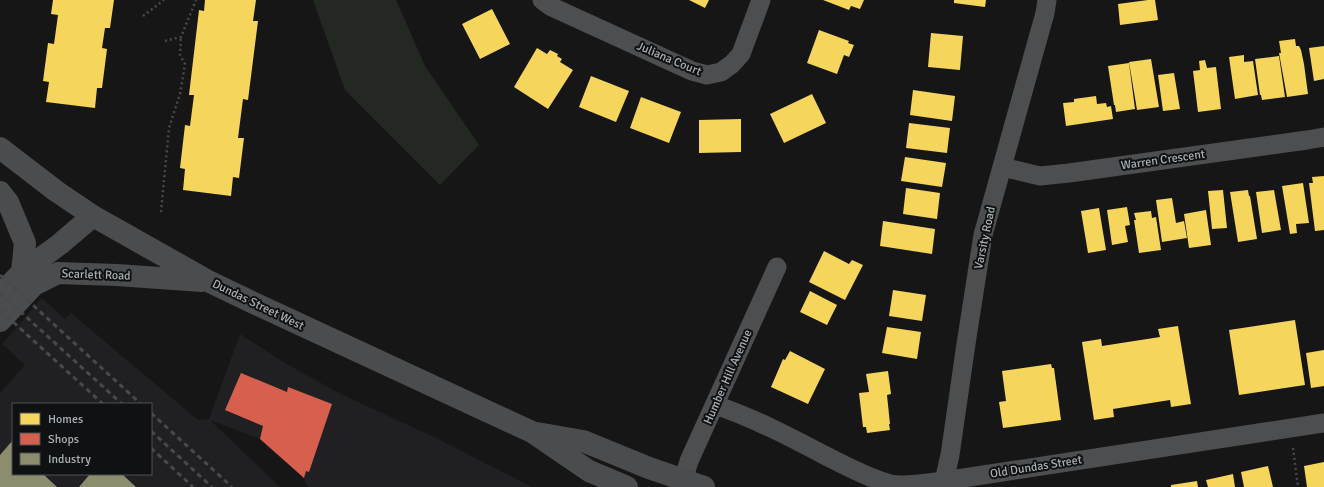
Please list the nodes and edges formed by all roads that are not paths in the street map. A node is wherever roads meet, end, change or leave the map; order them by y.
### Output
1 (542, 0) edge
2 (761, 0) edge
3 (1047, 0) edge
4 (1324, 137) edge
5 (0, 148) edge
6 (1002, 167) junction
7 (0, 192) edge
8 (93, 216) junction
9 (777, 267) dead end
10 (22, 272) junction
11 (210, 282) junction
12 (0, 295) edge
13 (0, 321) edge
14 (715, 405) junction
15 (1324, 423) edge
16 (532, 432) junction
17 (944, 482) junction
18 (682, 483) edge
19 (627, 487) edge
20 (704, 487) edge

1 - 2 street, Juliana Court
3 - 6 street, Varsity Road
4 - 6 street, Warren Crescent
5 - 8 main road, Dundas Street West
6 - 17 street, Varsity Road
7 - 10 main road
8 - 10 main road
8 - 11 main road, Dundas Street West
9 - 14 street, Humber Hill Avenue
10 - 12 main road
11 - 13 main road, Scarlett Road
11 - 16 main road, Dundas Street West
14 - 17 street, Old Dundas Street
14 - 18 street, Humber Hill Avenue
15 - 17 street, Old Dundas Street
16 - 18 main road, Dundas Street West
16 - 19 main road, Dundas Street West
18 - 20 main road, Dundas Street West

